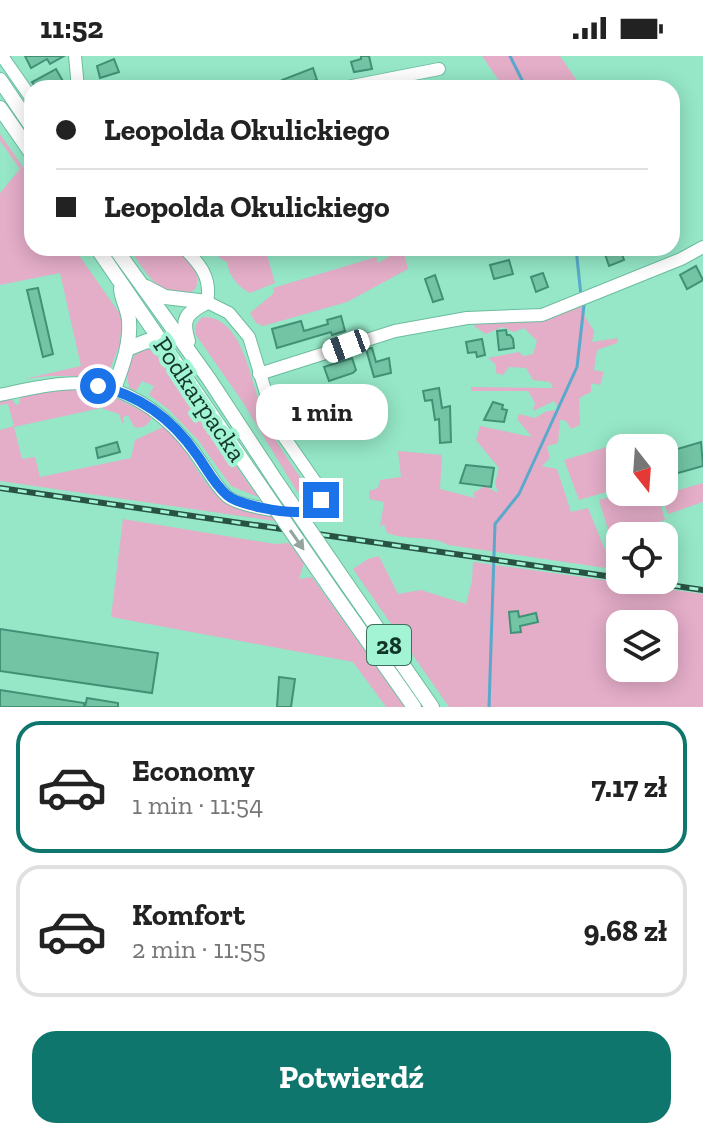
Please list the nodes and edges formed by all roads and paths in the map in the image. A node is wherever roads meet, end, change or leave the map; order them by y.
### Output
1 (2, 56) edge
2 (75, 56) edge
3 (439, 69) dead end
4 (0, 80) edge
5 (77, 80) edge
6 (383, 80) edge
7 (24, 88) edge
8 (0, 108) edge
9 (24, 115) edge
10 (24, 142) edge
11 (703, 247) edge
12 (103, 256) edge
13 (121, 256) edge
14 (193, 256) edge
15 (120, 281) junction
16 (143, 286) junction
17 (207, 302) junction
18 (163, 343) junction
19 (127, 349) junction
20 (193, 357) junction
21 (259, 374) junction
22 (114, 389) junction
23 (0, 395) edge
24 (414, 707) edge
25 (432, 707) edge

1 - 7 street
2 - 5 street
3 - 6 street
4 - 9 main road
8 - 10 main road
11 - 21 street
12 - 15 main road, Podkarpacka / 28
13 - 16 main road, Podkarpacka / 28
14 - 17 street
15 - 18 main road, Podkarpacka / 28
15 - 19 main road
16 - 17 main road
16 - 20 main road, Podkarpacka / 28
17 - 20 main road
17 - 21 street
18 - 19 main road
18 -> 24 main road, Podkarpacka / 28, bridge
19 - 22 main road
20 - 25 main road, Podkarpacka / 28, bridge
21 - 22 street
22 - 23 street

